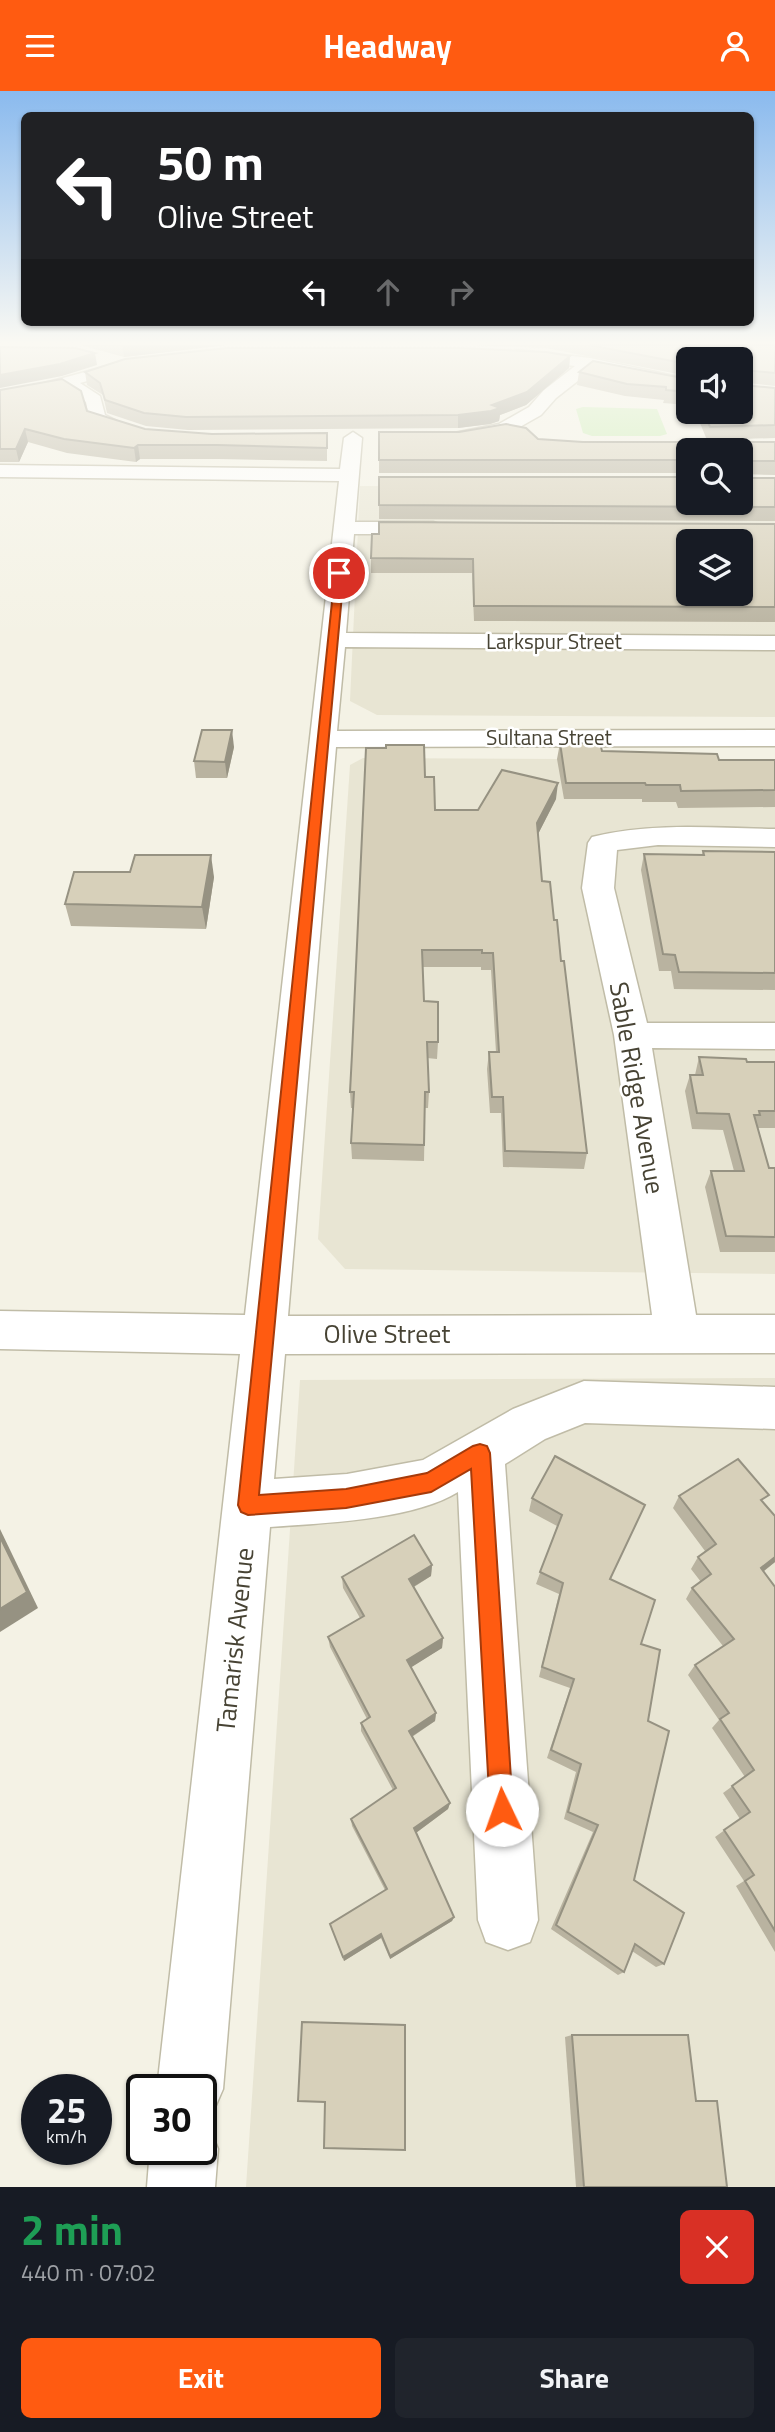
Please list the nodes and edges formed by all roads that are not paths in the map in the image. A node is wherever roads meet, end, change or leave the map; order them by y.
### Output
1 (0, 471) edge
2 (344, 528) junction
3 (455, 528) edge
4 (333, 640) junction
5 (775, 643) edge
6 (775, 738) edge
7 (323, 739) junction
8 (775, 838) edge
9 (632, 1034) junction
10 (775, 1036) edge
11 (0, 1330) edge
12 (677, 1334) junction
13 (775, 1334) edge
14 (264, 1335) junction
15 (775, 1408) edge
16 (480, 1453) junction
17 (248, 1505) junction
18 (508, 1920) dead end
19 (191, 2074) edge
20 (183, 2165) edge
21 (181, 2187) edge

1 - 2 street, Tamarisk Avenue
2 - 3 street
2 - 4 street, Tamarisk Avenue
4 - 5 street, Larkspur Street
4 - 7 street, Tamarisk Avenue
6 - 7 street, Sultana Street
7 - 14 street, Tamarisk Avenue
8 - 9 street, Sable Ridge Avenue
9 - 10 street
9 - 12 street, Sable Ridge Avenue
11 - 14 street, Olive Street
12 - 13 street, Olive Street
12 - 14 street, Olive Street
14 - 17 street, Tamarisk Avenue
15 - 16 street
16 - 17 street
16 - 18 street
17 - 19 street, Tamarisk Avenue
20 - 21 street

